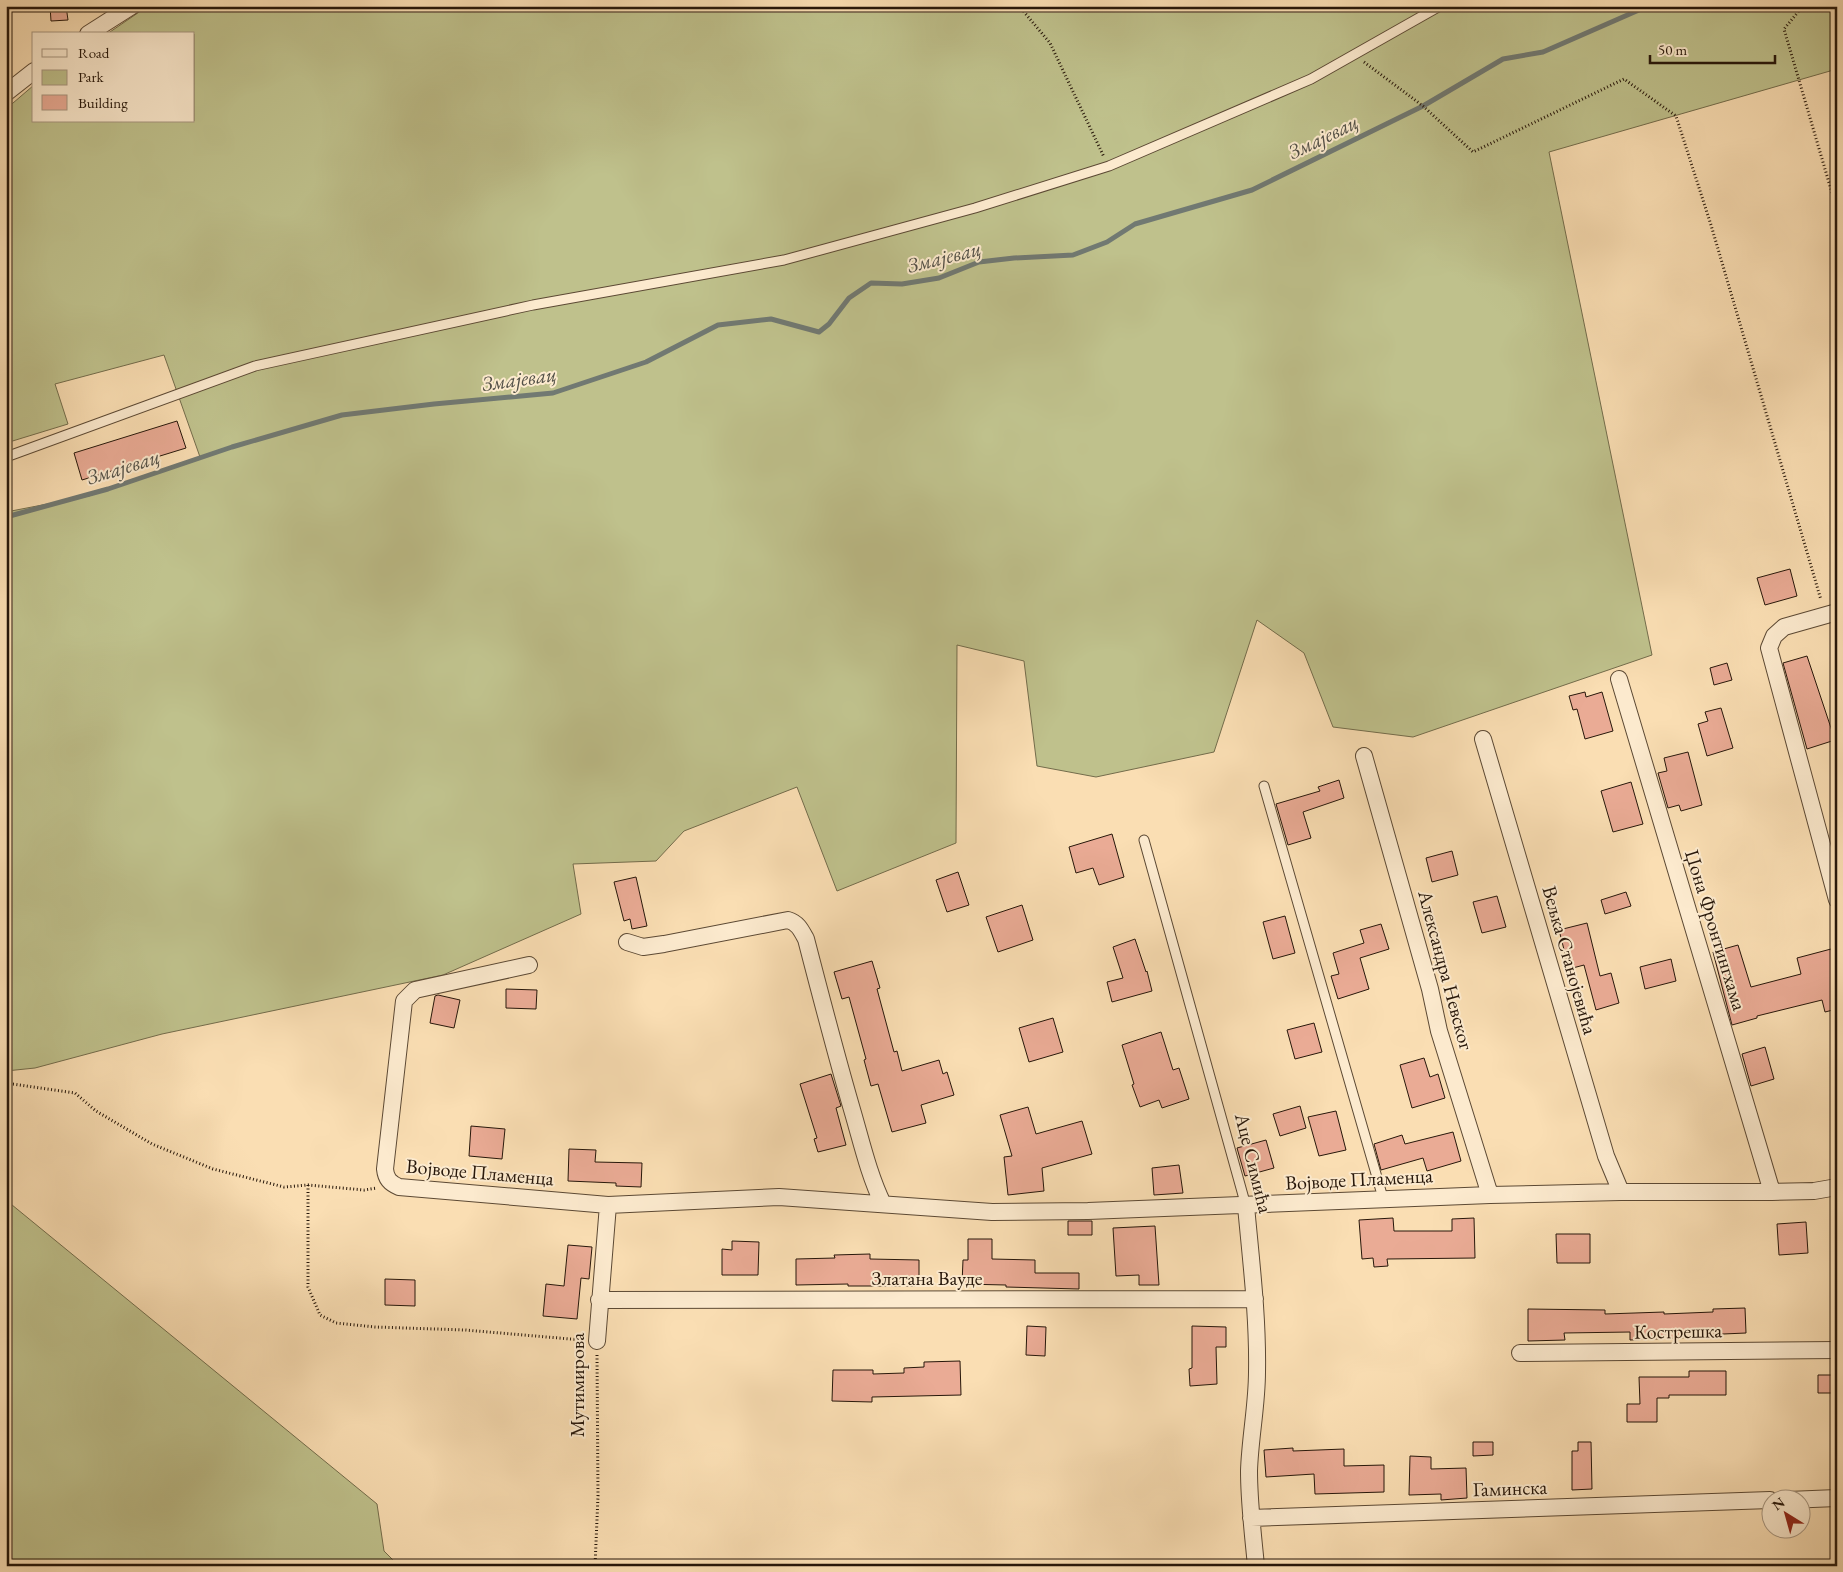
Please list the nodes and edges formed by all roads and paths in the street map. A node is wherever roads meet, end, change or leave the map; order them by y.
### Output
1 (132, 6) edge
2 (1019, 6) edge
3 (1440, 6) edge
4 (1802, 6) edge
5 (106, 14) edge
6 (90, 32) edge
7 (1354, 55) junction
8 (32, 73) edge
9 (6, 93) edge
10 (1109, 166) junction
11 (1837, 210) edge
12 (6, 457) edge
13 (1831, 614) edge
14 (1619, 679) dead end
15 (1483, 739) dead end
16 (1364, 756) dead end
17 (1264, 786) dead end
18 (1144, 840) dead end
19 (1837, 900) edge
20 (627, 942) dead end
21 (529, 966) dead end
22 (6, 1083) edge
23 (391, 1183) junction
24 (308, 1185) junction
25 (1837, 1187) edge
26 (1621, 1192) junction
27 (1772, 1192) junction
28 (1490, 1195) junction
29 (1384, 1198) junction
30 (883, 1204) junction
31 (608, 1205) junction
32 (1246, 1206) junction
33 (1255, 1299) junction
34 (599, 1300) junction
35 (597, 1341) junction
36 (1837, 1350) edge
37 (1520, 1353) dead end
38 (1837, 1498) edge
39 (1810, 1499) edge
40 (1760, 1500) edge
41 (1251, 1518) junction
42 (595, 1566) edge
43 (1256, 1566) edge

1 - 5 street
2 - 10 path
3 - 7 lane
4 - 11 path
5 - 6 street
7 - 10 lane
7 - 13 path
8 - 9 street
10 - 12 lane
13 - 19 street
14 - 27 street, Џона Фронтингхама
15 - 26 street, Вељка Станојевића
16 - 28 street, Александра Невског
17 - 29 lane
18 - 32 lane, Аце Симића
20 - 30 street
21 - 23 street, Војводе Пламенца
22 - 24 path
23 - 24 path
23 - 31 street, Војводе Пламенца
24 - 35 path
25 - 27 street, Војводе Пламенца
26 - 27 street, Војводе Пламенца
26 - 28 street, Војводе Пламенца
28 - 29 street, Војводе Пламенца
29 - 32 street, Војводе Пламенца
30 - 31 street, Војводе Пламенца
30 - 32 street, Војводе Пламенца
31 - 34 street, Мутимирова
32 - 33 street, Аце Симића
33 - 34 street, Златана Вауде
33 - 41 street, Аце Симића
34 - 35 street, Мутимирова
35 - 42 path, Мутимирова
36 - 37 street, Кострешка
38 - 39 street
40 - 41 street, Гаминска
41 - 43 street, Аце Симића

